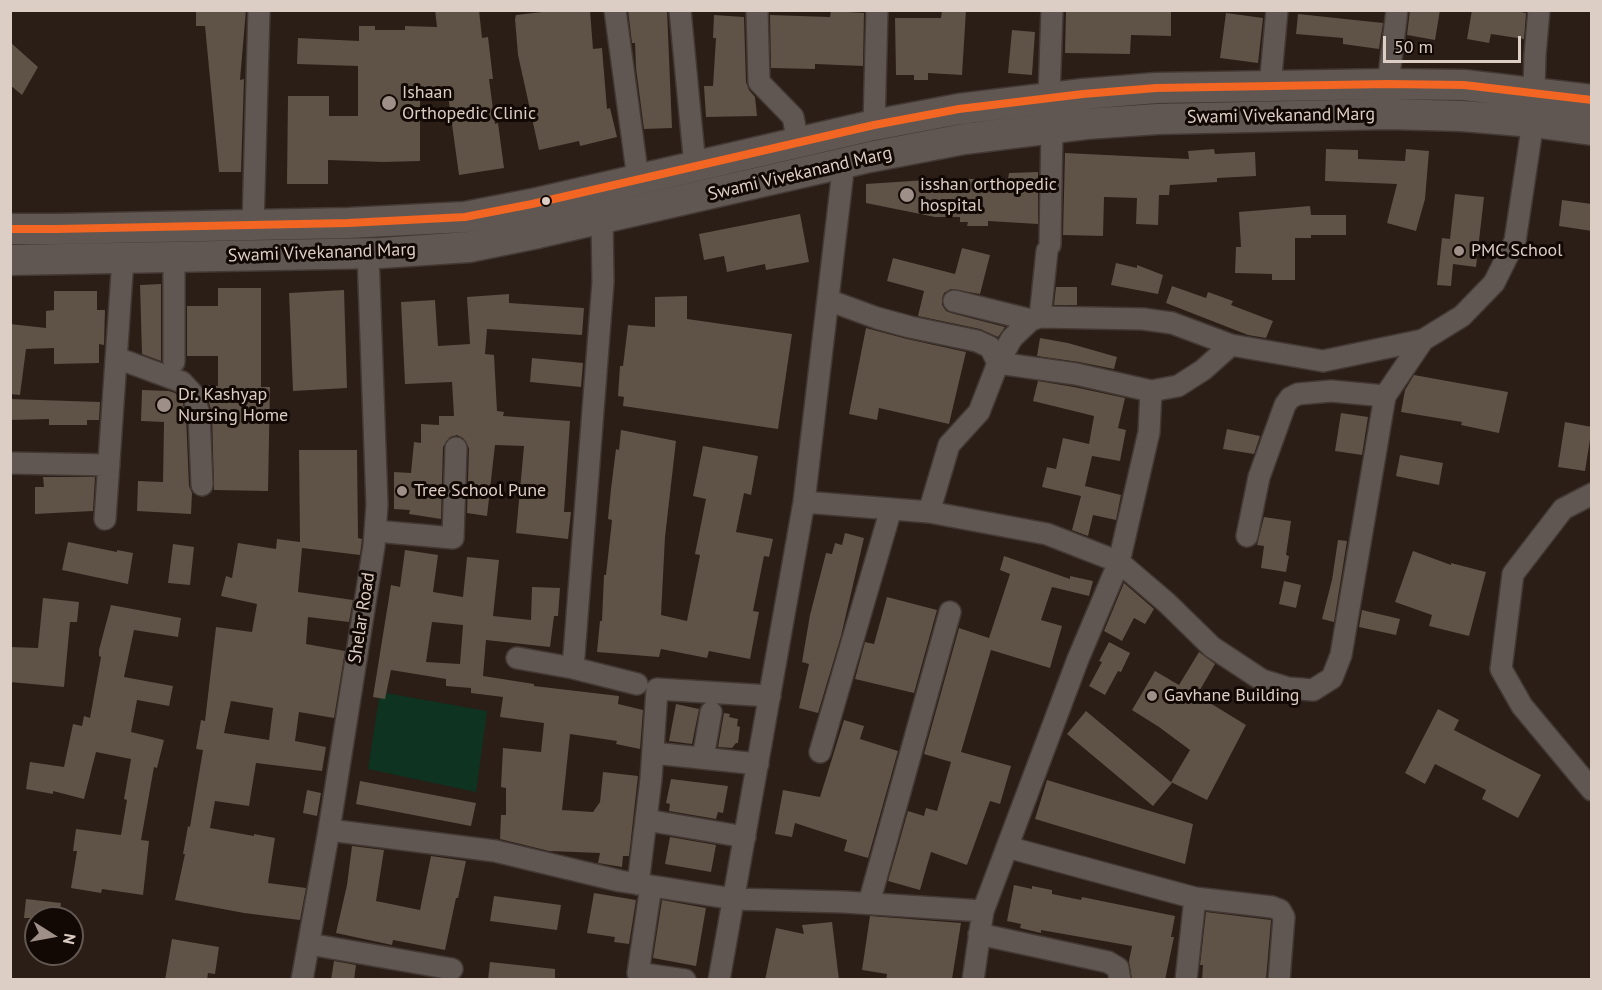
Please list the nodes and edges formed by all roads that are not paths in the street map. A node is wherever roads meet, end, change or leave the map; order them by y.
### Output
1 (259, 10) edge
2 (615, 10) edge
3 (680, 10) edge
4 (757, 10) edge
5 (877, 10) edge
6 (1052, 10) edge
7 (1277, 10) edge
8 (1397, 10) edge
9 (1539, 10) edge
10 (1388, 84) junction
11 (1270, 86) junction
12 (1534, 93) junction
13 (1049, 98) junction
14 (1592, 100) edge
15 (1533, 122) junction
16 (874, 125) junction
17 (1052, 128) junction
18 (1592, 130) edge
19 (798, 142) junction
20 (844, 162) junction
21 (695, 166) junction
22 (638, 179) junction
23 (594, 189) junction
24 (602, 219) junction
25 (254, 225) junction
26 (10, 229) edge
27 (368, 253) junction
28 (174, 257) junction
29 (123, 259) junction
30 (10, 260) edge
31 (828, 300) junction
32 (954, 301) dead end
33 (1036, 318) junction
34 (1423, 340) junction
35 (1231, 345) junction
36 (117, 358) junction
37 (174, 362) dead end
38 (998, 363) junction
39 (1151, 391) junction
40 (1386, 396) junction
41 (456, 448) dead end
42 (10, 463) edge
43 (109, 465) junction
44 (202, 485) dead end
45 (1592, 494) edge
46 (804, 502) junction
47 (891, 509) junction
48 (929, 512) junction
49 (105, 519) dead end
50 (375, 531) junction
51 (1247, 536) dead end
52 (1119, 562) junction
53 (950, 612) dead end
54 (517, 658) dead end
55 (573, 668) junction
56 (637, 684) dead end
57 (770, 696) junction
58 (711, 712) dead end
59 (820, 752) dead end
60 (653, 753) junction
61 (703, 758) junction
62 (758, 764) junction
63 (1592, 790) edge
64 (646, 820) junction
65 (329, 830) junction
66 (745, 837) junction
67 (1007, 847) junction
68 (644, 885) junction
69 (1195, 898) junction
70 (734, 899) junction
71 (868, 903) junction
72 (983, 911) junction
73 (979, 934) junction
74 (309, 944) junction
75 (452, 969) dead end
76 (302, 980) edge
77 (685, 980) edge
78 (719, 980) edge
79 (973, 980) edge
80 (1120, 980) edge
81 (1186, 980) edge
82 (1279, 980) edge

1 - 25 street
2 - 22 street
3 - 21 street
4 - 19 street
5 - 16 street
6 - 13 street
7 - 11 street
8 - 10 street
9 - 12 street
10 - 11 main road, Swami Vivekanand Marg
10 - 12 main road, Swami Vivekanand Marg
11 - 13 main road, Swami Vivekanand Marg
12 - 14 main road, Swami Vivekanand Marg
12 - 15 street
13 - 16 main road, Swami Vivekanand Marg
15 - 17 main road, Swami Vivekanand Marg
15 - 18 main road, Swami Vivekanand Marg
15 - 34 street
16 - 19 main road, Swami Vivekanand Marg
17 - 20 main road, Swami Vivekanand Marg
17 - 33 street
19 - 21 main road, Swami Vivekanand Marg
20 - 24 main road, Swami Vivekanand Marg
20 - 31 street
21 - 22 main road, Swami Vivekanand Marg
22 - 23 main road, Swami Vivekanand Marg
23 - 24 street
23 - 25 main road, Swami Vivekanand Marg
24 - 27 main road, Swami Vivekanand Marg
24 - 55 street
25 - 26 main road, Swami Vivekanand Marg
27 - 28 main road, Swami Vivekanand Marg
27 - 50 street, Shelar Road
28 - 29 main road, Swami Vivekanand Marg
28 - 37 street
29 - 30 main road, Swami Vivekanand Marg
29 - 36 street
31 - 38 street
31 - 46 street
32 - 33 street
33 - 35 street
33 - 38 street
34 - 35 street
34 - 40 street
35 - 39 street
36 - 43 street
36 - 44 street
38 - 39 street
38 - 48 street
39 - 52 street
40 - 51 street
40 - 52 street
41 - 50 street
42 - 43 street
43 - 49 street
45 - 63 street
46 - 47 street
46 - 57 street
47 - 48 street
47 - 59 street
48 - 52 street
50 - 65 street, Shelar Road
52 - 67 street
53 - 71 street
54 - 55 street
55 - 56 street
57 - 60 street
57 - 62 street
58 - 61 street
60 - 61 street
60 - 64 street
61 - 62 street
62 - 66 street
64 - 66 street
64 - 68 street
65 - 68 street
65 - 74 street, Shelar Road
66 - 70 street
67 - 69 street
67 - 72 street
68 - 70 street
68 - 77 street
69 - 81 street
69 - 82 street
70 - 71 street
70 - 78 street
71 - 72 street
72 - 73 street
73 - 79 street
73 - 80 street
74 - 75 street
74 - 76 street, Shelar Road

